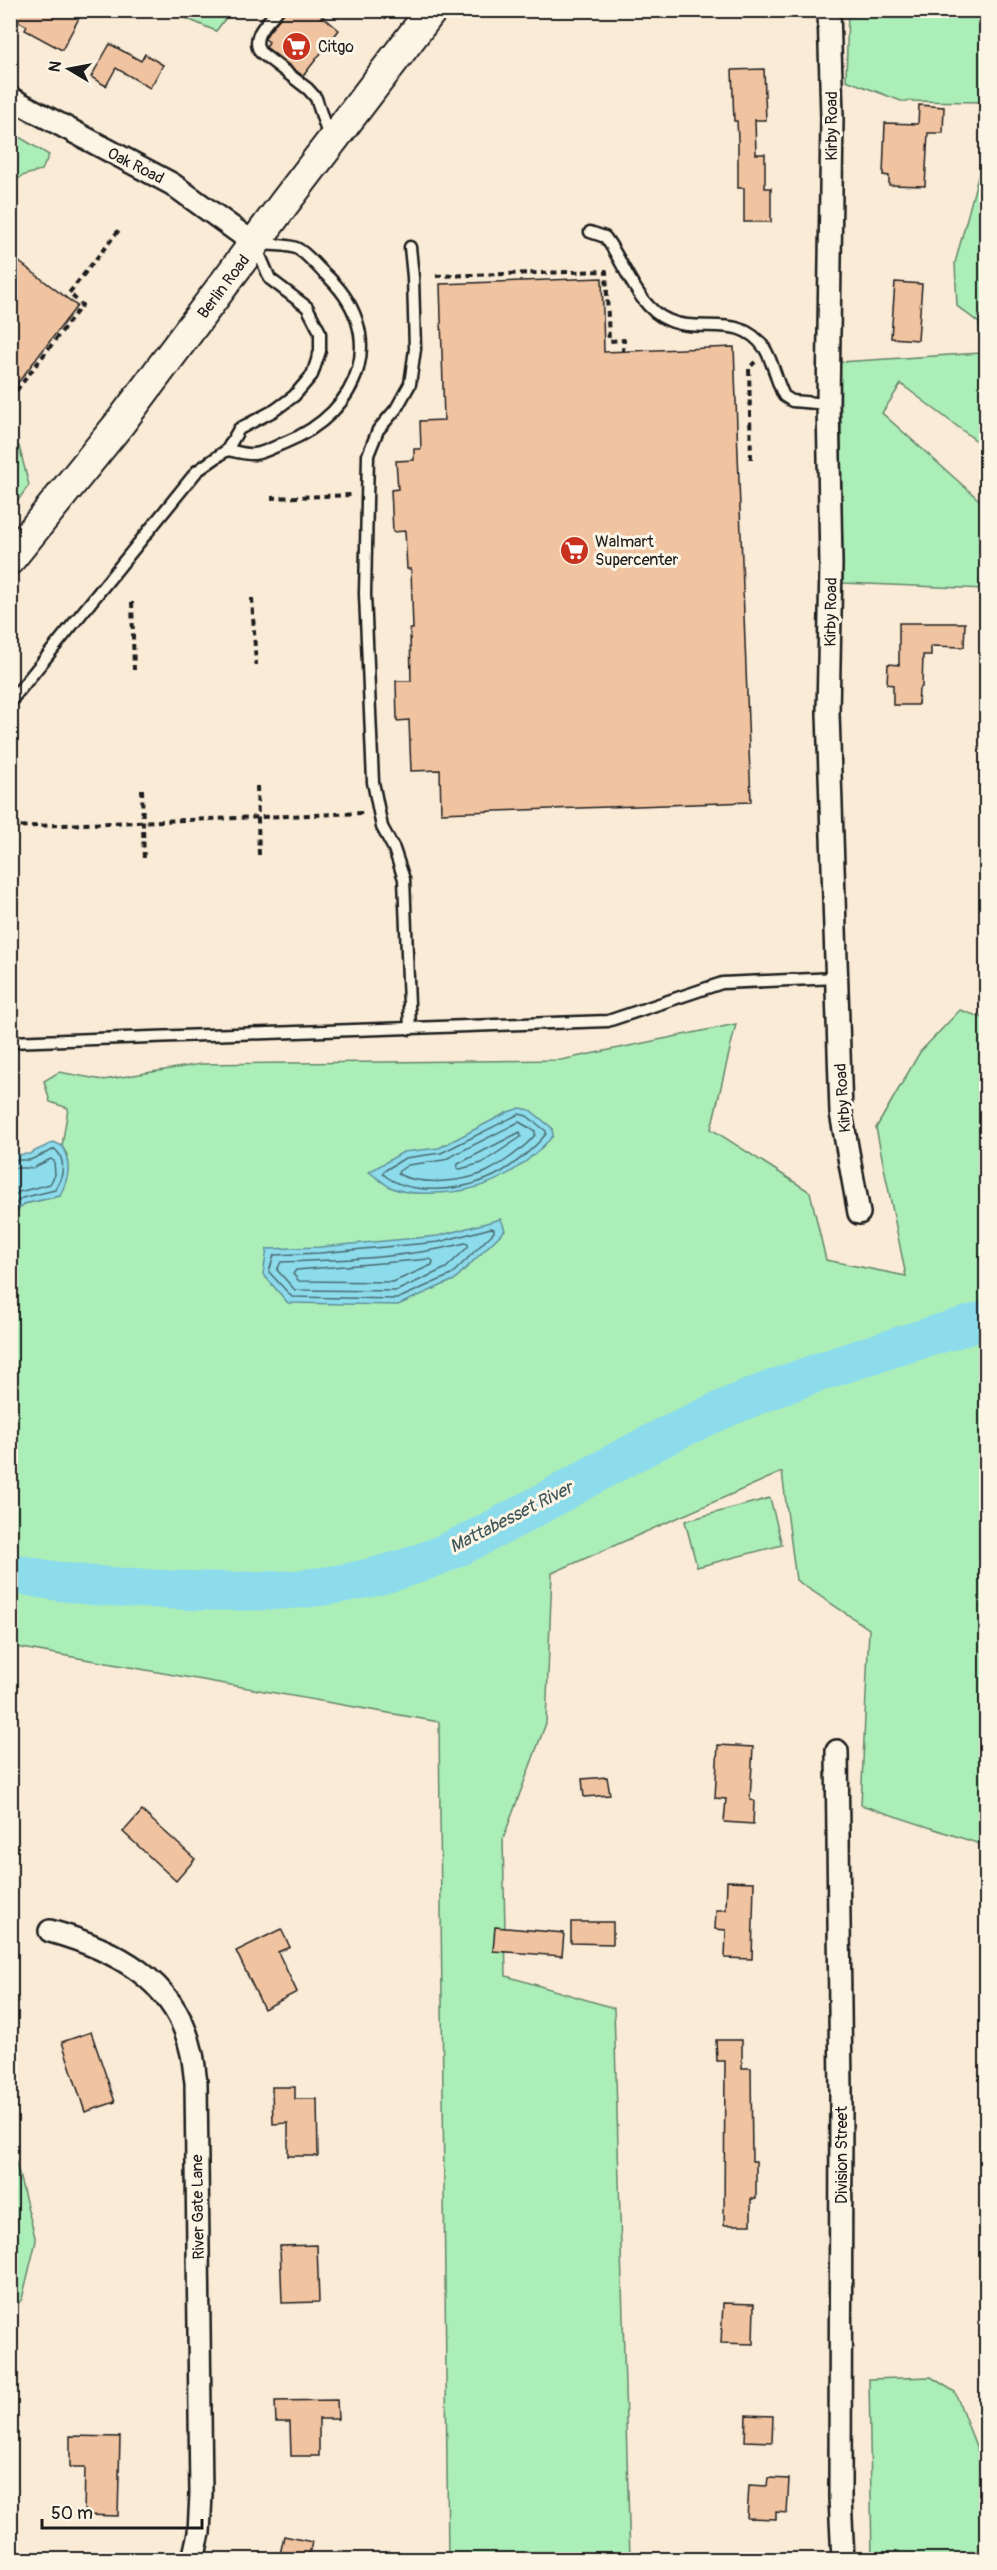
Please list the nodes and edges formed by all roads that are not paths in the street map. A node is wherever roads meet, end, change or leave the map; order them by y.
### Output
1 (278, 10) edge
2 (432, 10) edge
3 (829, 10) edge
4 (10, 98) edge
5 (331, 142) junction
6 (590, 232) dead end
7 (255, 244) junction
8 (410, 247) dead end
9 (828, 404) junction
10 (227, 450) junction
11 (10, 559) edge
12 (10, 702) edge
13 (837, 978) junction
14 (410, 1029) junction
15 (10, 1042) edge
16 (858, 1213) dead end
17 (837, 1751) dead end
18 (50, 1931) dead end
19 (193, 2559) edge
20 (843, 2559) edge

1 - 5 lane
2 - 5 main road, Berlin Road
3 - 9 street, Kirby Road
4 - 7 street, Oak Road
5 - 7 main road, Berlin Road
6 - 9 lane
7 - 10 lane
7 - 10 lane
7 - 11 main road, Berlin Road
8 - 14 lane
9 - 13 street, Kirby Road
10 - 12 lane
13 - 14 lane
13 - 16 street, Kirby Road
14 - 15 lane
17 - 20 street, Division Street
18 - 19 street, River Gate Lane

